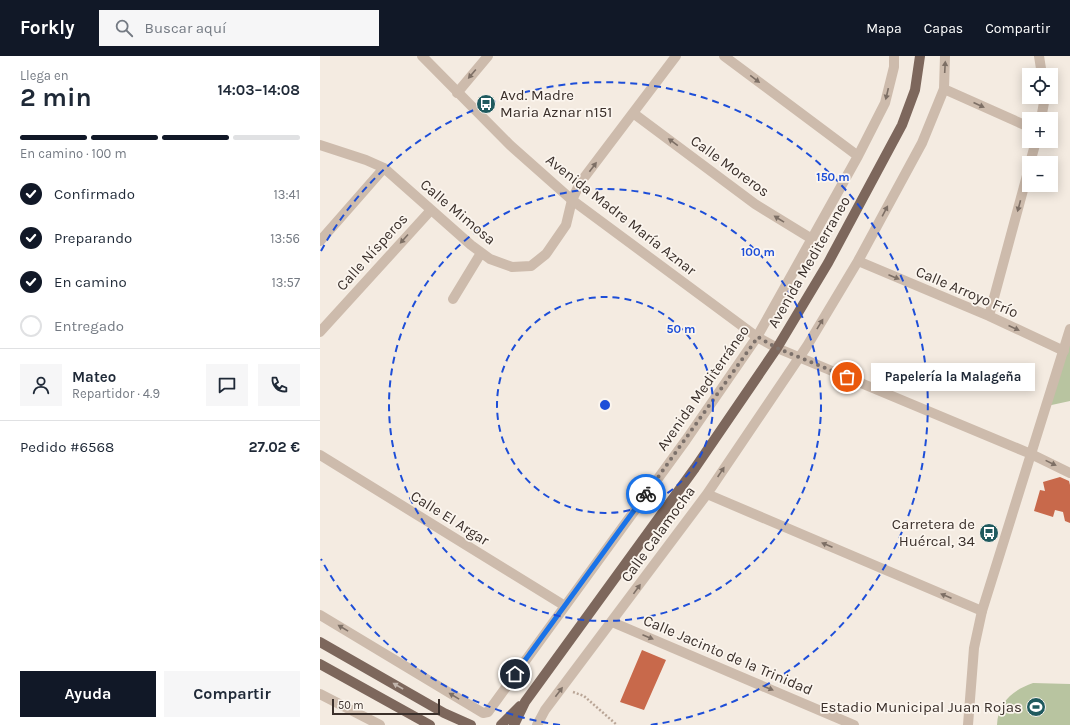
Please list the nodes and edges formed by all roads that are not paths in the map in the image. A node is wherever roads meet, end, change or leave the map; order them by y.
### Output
1 (422, 56) edge
2 (488, 56) edge
3 (676, 56) edge
4 (724, 56) edge
5 (894, 56) edge
6 (920, 56) edge
7 (946, 56) edge
8 (1039, 56) edge
9 (1041, 68) edge
10 (944, 89) junction
11 (457, 93) junction
12 (633, 113) junction
13 (1022, 124) edge
14 (320, 145) edge
15 (858, 156) junction
16 (384, 168) junction
17 (1022, 192) edge
18 (572, 200) junction
19 (431, 210) junction
20 (321, 239) edge
21 (812, 240) junction
22 (481, 252) junction
23 (858, 261) junction
24 (452, 299) dead end
25 (988, 316) junction
26 (1070, 329) edge
27 (320, 332) edge
28 (758, 337) junction
29 (777, 348) junction
30 (1064, 351) junction
31 (799, 357) junction
32 (1031, 454) junction
33 (320, 455) edge
34 (1070, 473) edge
35 (707, 494) junction
36 (565, 606) junction
37 (982, 611) junction
38 (320, 615) edge
39 (612, 622) junction
40 (320, 642) edge
41 (320, 664) edge
42 (320, 694) edge
43 (525, 702) junction
44 (444, 712) junction
45 (500, 724) edge
46 (380, 725) edge
47 (430, 725) edge
48 (463, 725) edge
49 (471, 725) edge
50 (514, 725) edge
51 (537, 725) edge
52 (854, 725) edge
53 (968, 725) edge

1 - 11 street, Avenida Madre María Aznar
2 -> 11 street
3 - 12 street, Calle Mimosa
4 -> 15 street
5 -> 15 street, Avenida Mediterráneo
6 - 29 main road, Avenida Mediterraneo
10 -> 7 street
8 - 9 street
10 -> 13 street
23 -> 10 street
11 - 18 street, Avenida Madre María Aznar
18 -> 12 street, Calle Mimosa
21 -> 12 street, Calle Moreros
14 - 16 street, Calle Mimosa
15 - 21 street, Avenida Mediterráneo
16 - 19 street, Calle Mimosa
16 - 20 street
17 -> 25 street
18 - 22 street, Calle Mimosa
18 - 28 street, Avenida Madre María Aznar
19 - 22 street, Calle Mimosa
19 -> 27 street, Calle Nísperos
21 - 28 street, Avenida Mediterráneo
22 - 24 street
23 -> 25 street, Calle Arroyo Frío
31 -> 23 street
25 -> 30 street, Calle Arroyo Frío
26 - 30 street
28 - 29 street, Avenida Madre María Aznar
28 - 36 street, Avenida Mediterráneo
29 - 31 street, Avenida Madre María Aznar
29 - 43 main road, Avenida Mediterraneo
30 - 32 street
31 - 32 street, Avenida Madre María Aznar
35 -> 31 street, Calle Calamocha
32 -> 34 street, Avenida Madre María Aznar
32 - 37 street
33 - 36 street, Calle El Argar
37 -> 35 street
39 -> 35 street, Calle Calamocha
36 -> 38 street, Avenida Mediterráneo
37 - 53 street
51 -> 39 street, Calle Calamocha
39 -> 52 street, Calle Jacinto de la Trinidad
44 -> 40 main road
41 - 47 main road
42 - 46 street
43 - 45 main road
43 - 50 main road
44 - 48 main road
44 - 49 main road

